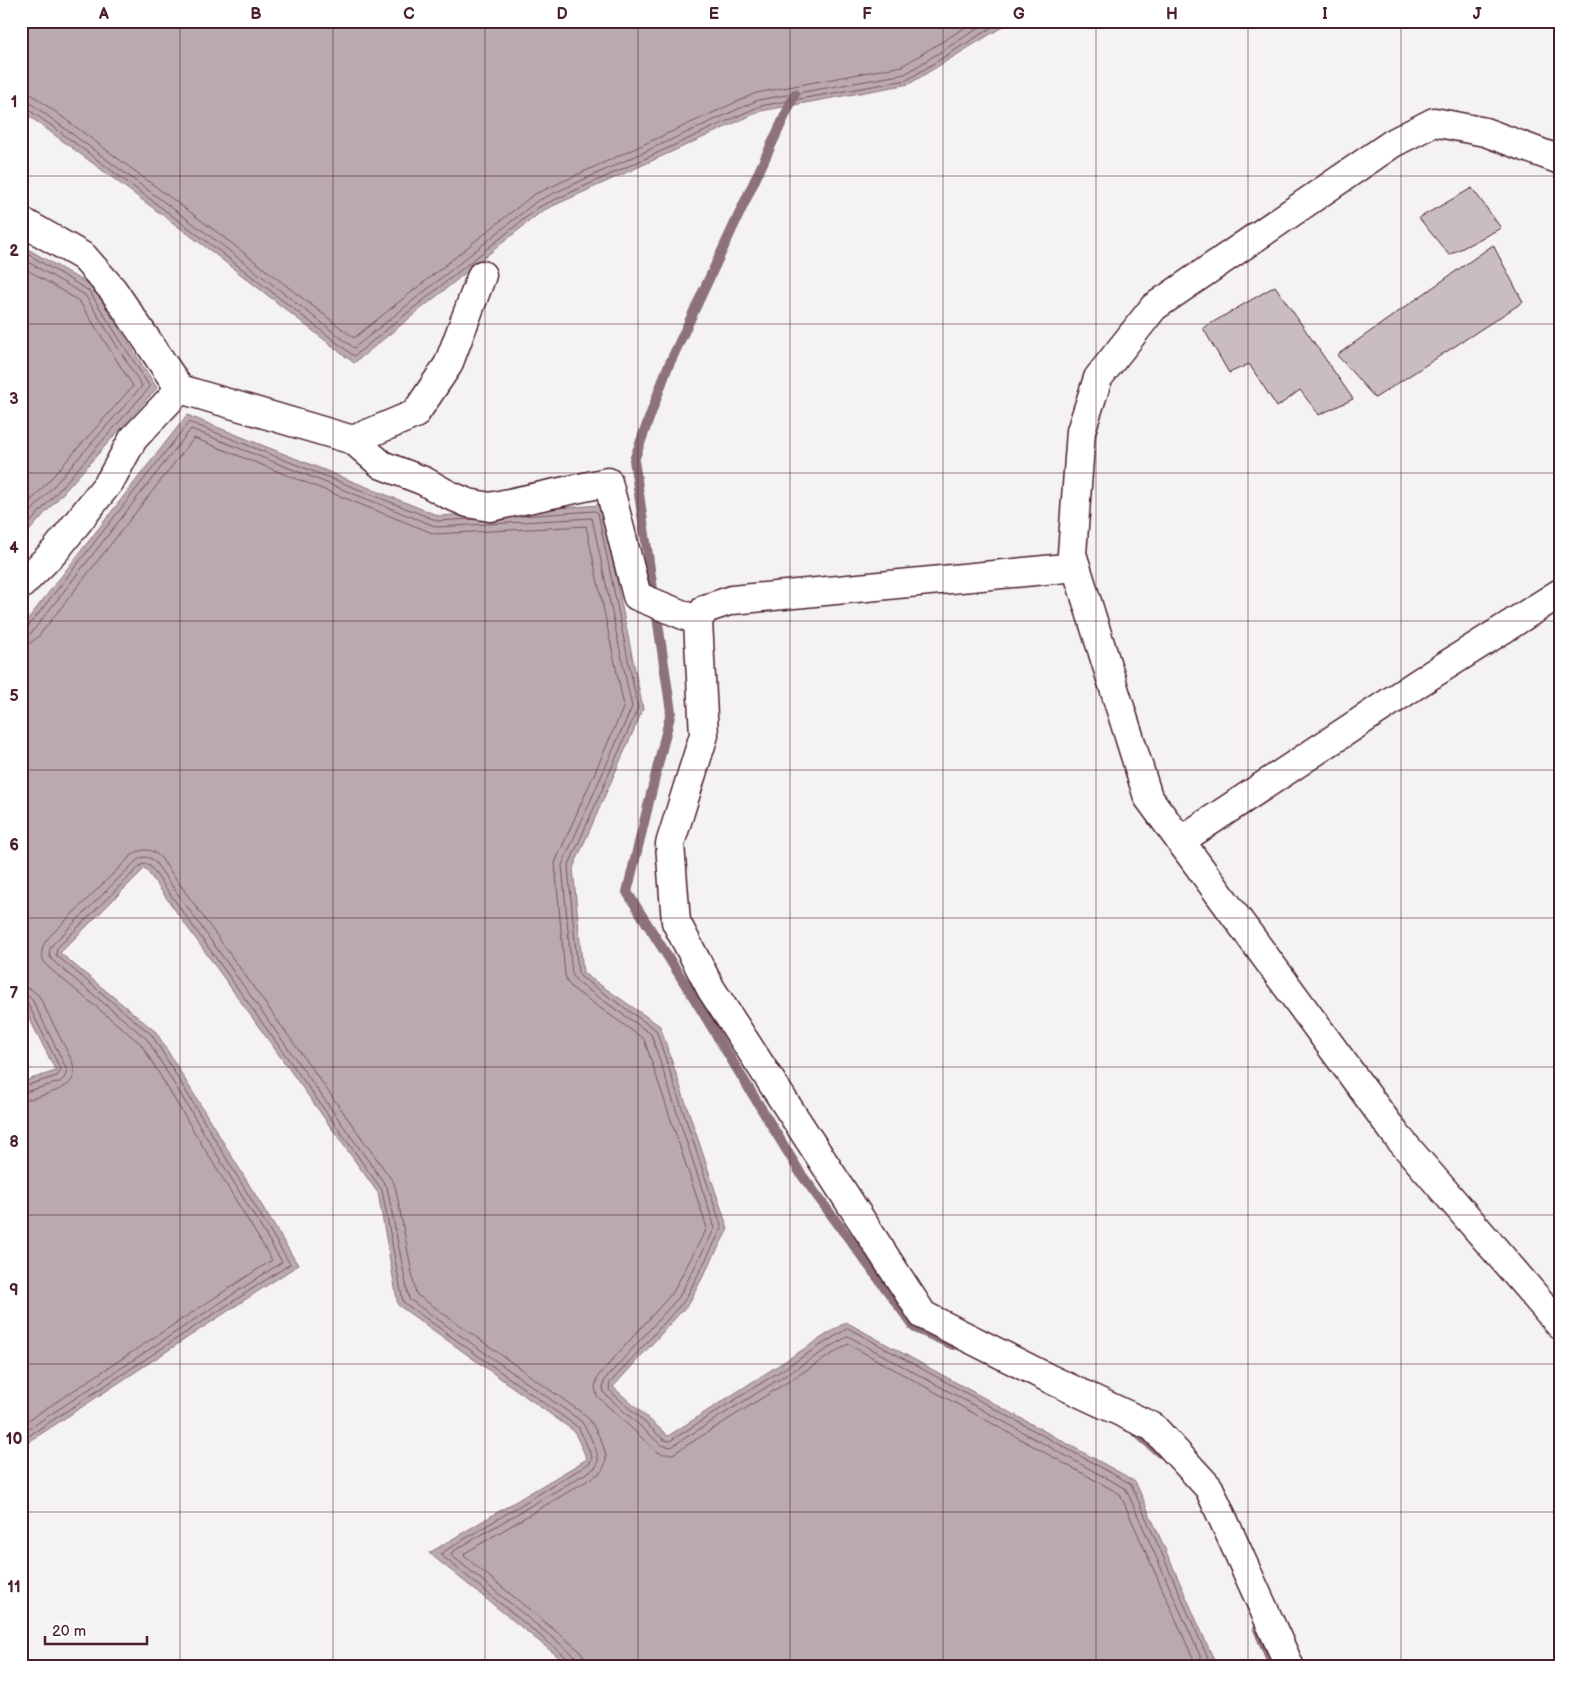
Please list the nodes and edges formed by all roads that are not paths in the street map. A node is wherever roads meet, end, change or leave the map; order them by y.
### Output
1 (1560, 160) edge
2 (21, 221) edge
3 (482, 275) dead end
4 (180, 389) junction
5 (353, 440) junction
6 (1076, 567) junction
7 (21, 585) edge
8 (1560, 593) edge
9 (698, 621) junction
10 (1180, 841) junction
11 (1560, 1325) edge
12 (1290, 1667) edge

1 - 6 street
2 - 4 street
3 - 5 street
4 - 5 street
4 - 7 street
5 - 9 street
6 - 9 street
6 - 10 street
8 - 10 street
9 - 12 street
10 - 11 street

